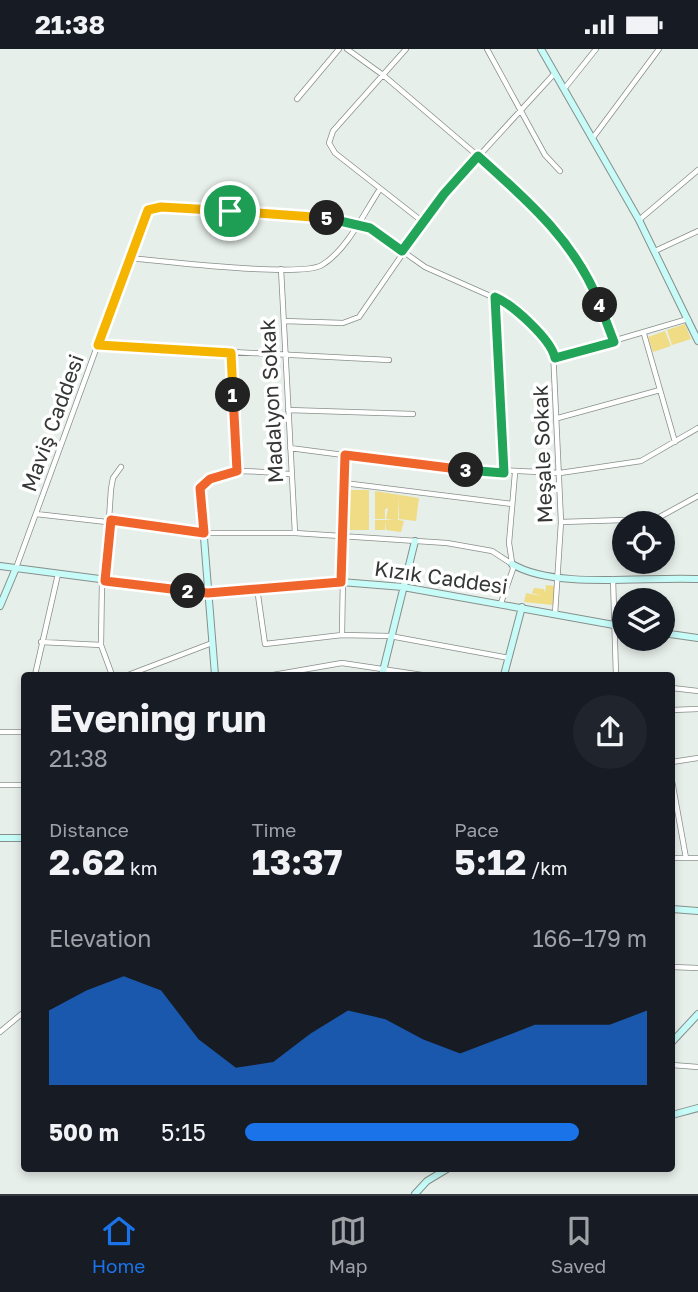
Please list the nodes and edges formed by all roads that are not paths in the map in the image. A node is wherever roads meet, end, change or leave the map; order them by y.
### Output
1 (339, 49) edge
2 (347, 49) edge
3 (406, 49) edge
4 (487, 49) edge
5 (541, 49) edge
6 (596, 49) edge
7 (659, 49) edge
8 (555, 73) junction
9 (383, 75) junction
10 (564, 89) junction
11 (298, 99) dead end
12 (521, 110) junction
13 (593, 139) junction
14 (478, 156) junction
15 (698, 170) edge
16 (560, 171) dead end
17 (380, 189) junction
18 (148, 210) joint
19 (639, 220) junction
20 (423, 222) junction
21 (356, 225) junction
22 (698, 231) edge
23 (402, 251) junction
24 (655, 251) junction
25 (130, 258) junction
26 (281, 269) junction
27 (495, 297) junction
28 (689, 319) junction
29 (284, 321) junction
30 (695, 326) edge
31 (644, 334) junction
32 (698, 341) edge
33 (614, 342) junction
34 (98, 345) junction
35 (231, 353) junction
36 (286, 356) junction
37 (555, 358) junction
38 (389, 360) dead end
39 (660, 390) junction
40 (288, 410) junction
41 (412, 414) dead end
42 (558, 418) junction
43 (698, 428) edge
44 (675, 442) junction
45 (290, 448) junction
46 (345, 455) junction
47 (121, 467) dead end
48 (237, 471) junction
49 (504, 473) junction
50 (514, 473) junction
51 (560, 473) junction
52 (292, 474) junction
53 (344, 483) junction
54 (200, 488) joint
55 (698, 496) edge
56 (512, 504) junction
57 (36, 514) junction
58 (111, 520) junction
59 (561, 522) junction
60 (204, 533) junction
61 (295, 533) junction
62 (342, 535) junction
63 (415, 541) junction
64 (512, 564) junction
65 (0, 566) edge
66 (16, 568) junction
67 (58, 574) junction
68 (559, 577) junction
69 (612, 579) junction
70 (698, 579) edge
71 (103, 581) junction
72 (341, 582) junction
73 (403, 587) junction
74 (257, 588) junction
75 (613, 588) edge
76 (208, 593) junction
77 (501, 603) junction
78 (0, 606) edge
79 (522, 607) junction
80 (555, 614) junction
81 (612, 625) edge
82 (342, 635) junction
83 (675, 635) edge
84 (390, 636) junction
85 (698, 638) edge
86 (41, 642) junction
87 (212, 643) junction
88 (101, 645) junction
89 (616, 651) edge
90 (509, 658) junction
91 (36, 672) edge
92 (111, 672) edge
93 (136, 672) edge
94 (215, 672) edge
95 (290, 672) edge
96 (383, 672) edge
97 (505, 672) edge
98 (616, 672) edge
99 (675, 688) edge
100 (698, 691) edge
101 (698, 709) edge
102 (675, 711) edge
103 (0, 732) edge
104 (21, 732) edge
105 (698, 758) edge
106 (675, 762) edge
107 (0, 785) edge
108 (21, 785) edge
109 (675, 798) edge
110 (0, 838) edge
111 (21, 838) edge
112 (675, 858) edge
113 (686, 858) junction
114 (698, 858) edge
115 (675, 909) edge
116 (698, 911) edge
117 (675, 967) edge
118 (698, 968) edge
119 (21, 1014) edge
120 (698, 1014) edge
121 (0, 1032) edge
122 (675, 1039) edge
123 (675, 1065) edge
124 (698, 1067) edge
125 (698, 1108) edge
126 (675, 1114) edge
127 (442, 1172) edge
128 (415, 1194) edge

1 - 11 street
2 - 9 street
3 - 9 street
4 - 12 street
5 - 8 street
6 - 10 street
7 - 13 street
8 - 10 street
8 - 12 street
9 - 14 street
9 - 17 street
10 - 13 street
12 - 14 street
12 - 16 street
13 - 19 street
14 - 20 street
14 - 33 street
15 - 19 street
17 - 20 street
17 - 21 street
18 - 21 street, Meşale Sokak
18 - 25 street, Maviş Caddesi
19 - 24 street
20 - 23 street
21 - 23 street, Meşale Sokak
21 - 26 street
22 - 24 street
23 - 27 street, Meşale Sokak
23 - 29 street
24 - 28 street
25 - 26 street
25 - 34 street, Maviş Caddesi
26 - 29 street, Madalyon Sokak
27 - 37 street, Meşale Sokak
27 - 49 street
28 - 30 street
28 - 31 street
29 - 36 street, Madalyon Sokak
30 - 32 street
31 - 33 street
31 - 39 street
33 - 37 street
34 - 35 street
34 - 57 street, Maviş Caddesi
35 - 36 street
35 - 48 street
36 - 38 street
36 - 40 street, Madalyon Sokak
37 - 42 street, Meşale Sokak
39 - 42 street
39 - 44 street
40 - 41 street
40 - 45 street, Madalyon Sokak
42 - 51 street, Meşale Sokak
43 - 44 street
44 - 51 street
45 - 46 street
45 - 52 street, Madalyon Sokak
46 - 49 street
46 - 53 street
47 - 58 street
48 - 52 street
48 - 54 street
49 - 50 street
50 - 51 street
50 - 56 street
51 - 59 street, Meşale Sokak
52 - 61 street, Madalyon Sokak
53 - 56 street
53 - 62 street
54 - 60 street
55 - 59 street
56 - 64 street
57 - 58 street
57 - 66 street, Maviş Caddesi
58 - 60 street
58 - 71 street
59 - 68 street, Meşale Sokak
60 - 61 street
60 - 76 street
61 - 62 street
62 - 63 street
62 - 72 street
63 - 64 street
63 - 73 street
64 - 68 street
64 - 77 street
65 - 66 street, Kızık Caddesi
66 - 67 street, Kızık Caddesi
66 - 78 street
67 - 71 street, Kızık Caddesi
67 - 86 street
68 - 69 street
68 - 80 street, Meşale Sokak
69 - 70 street
69 - 75 street
71 - 76 street, Kızık Caddesi
71 - 88 street
72 - 73 street, Kızık Caddesi
72 - 74 street, Kızık Caddesi
72 - 82 street
73 - 77 street, Kızık Caddesi
73 - 84 street
74 - 76 street, Kızık Caddesi
74 - 82 street
76 - 87 street
77 - 79 street, Kızık Caddesi
79 - 80 street, Kızık Caddesi
79 - 90 street
80 - 81 street, Kızık Caddesi
82 - 84 street
83 - 85 street
84 - 90 street
84 - 96 street
86 - 88 street
86 - 91 street
87 - 93 street
87 - 94 street
88 - 92 street
89 - 98 street
90 - 97 street
95 - 96 street
99 - 100 street
101 - 102 street
103 - 104 street
105 - 106 street
107 - 108 street
109 - 113 street
110 - 111 street
112 - 113 street
113 - 114 street
115 - 116 street
117 - 118 street
119 - 121 street
120 - 122 street
123 - 124 street
125 - 126 street
127 - 128 street

